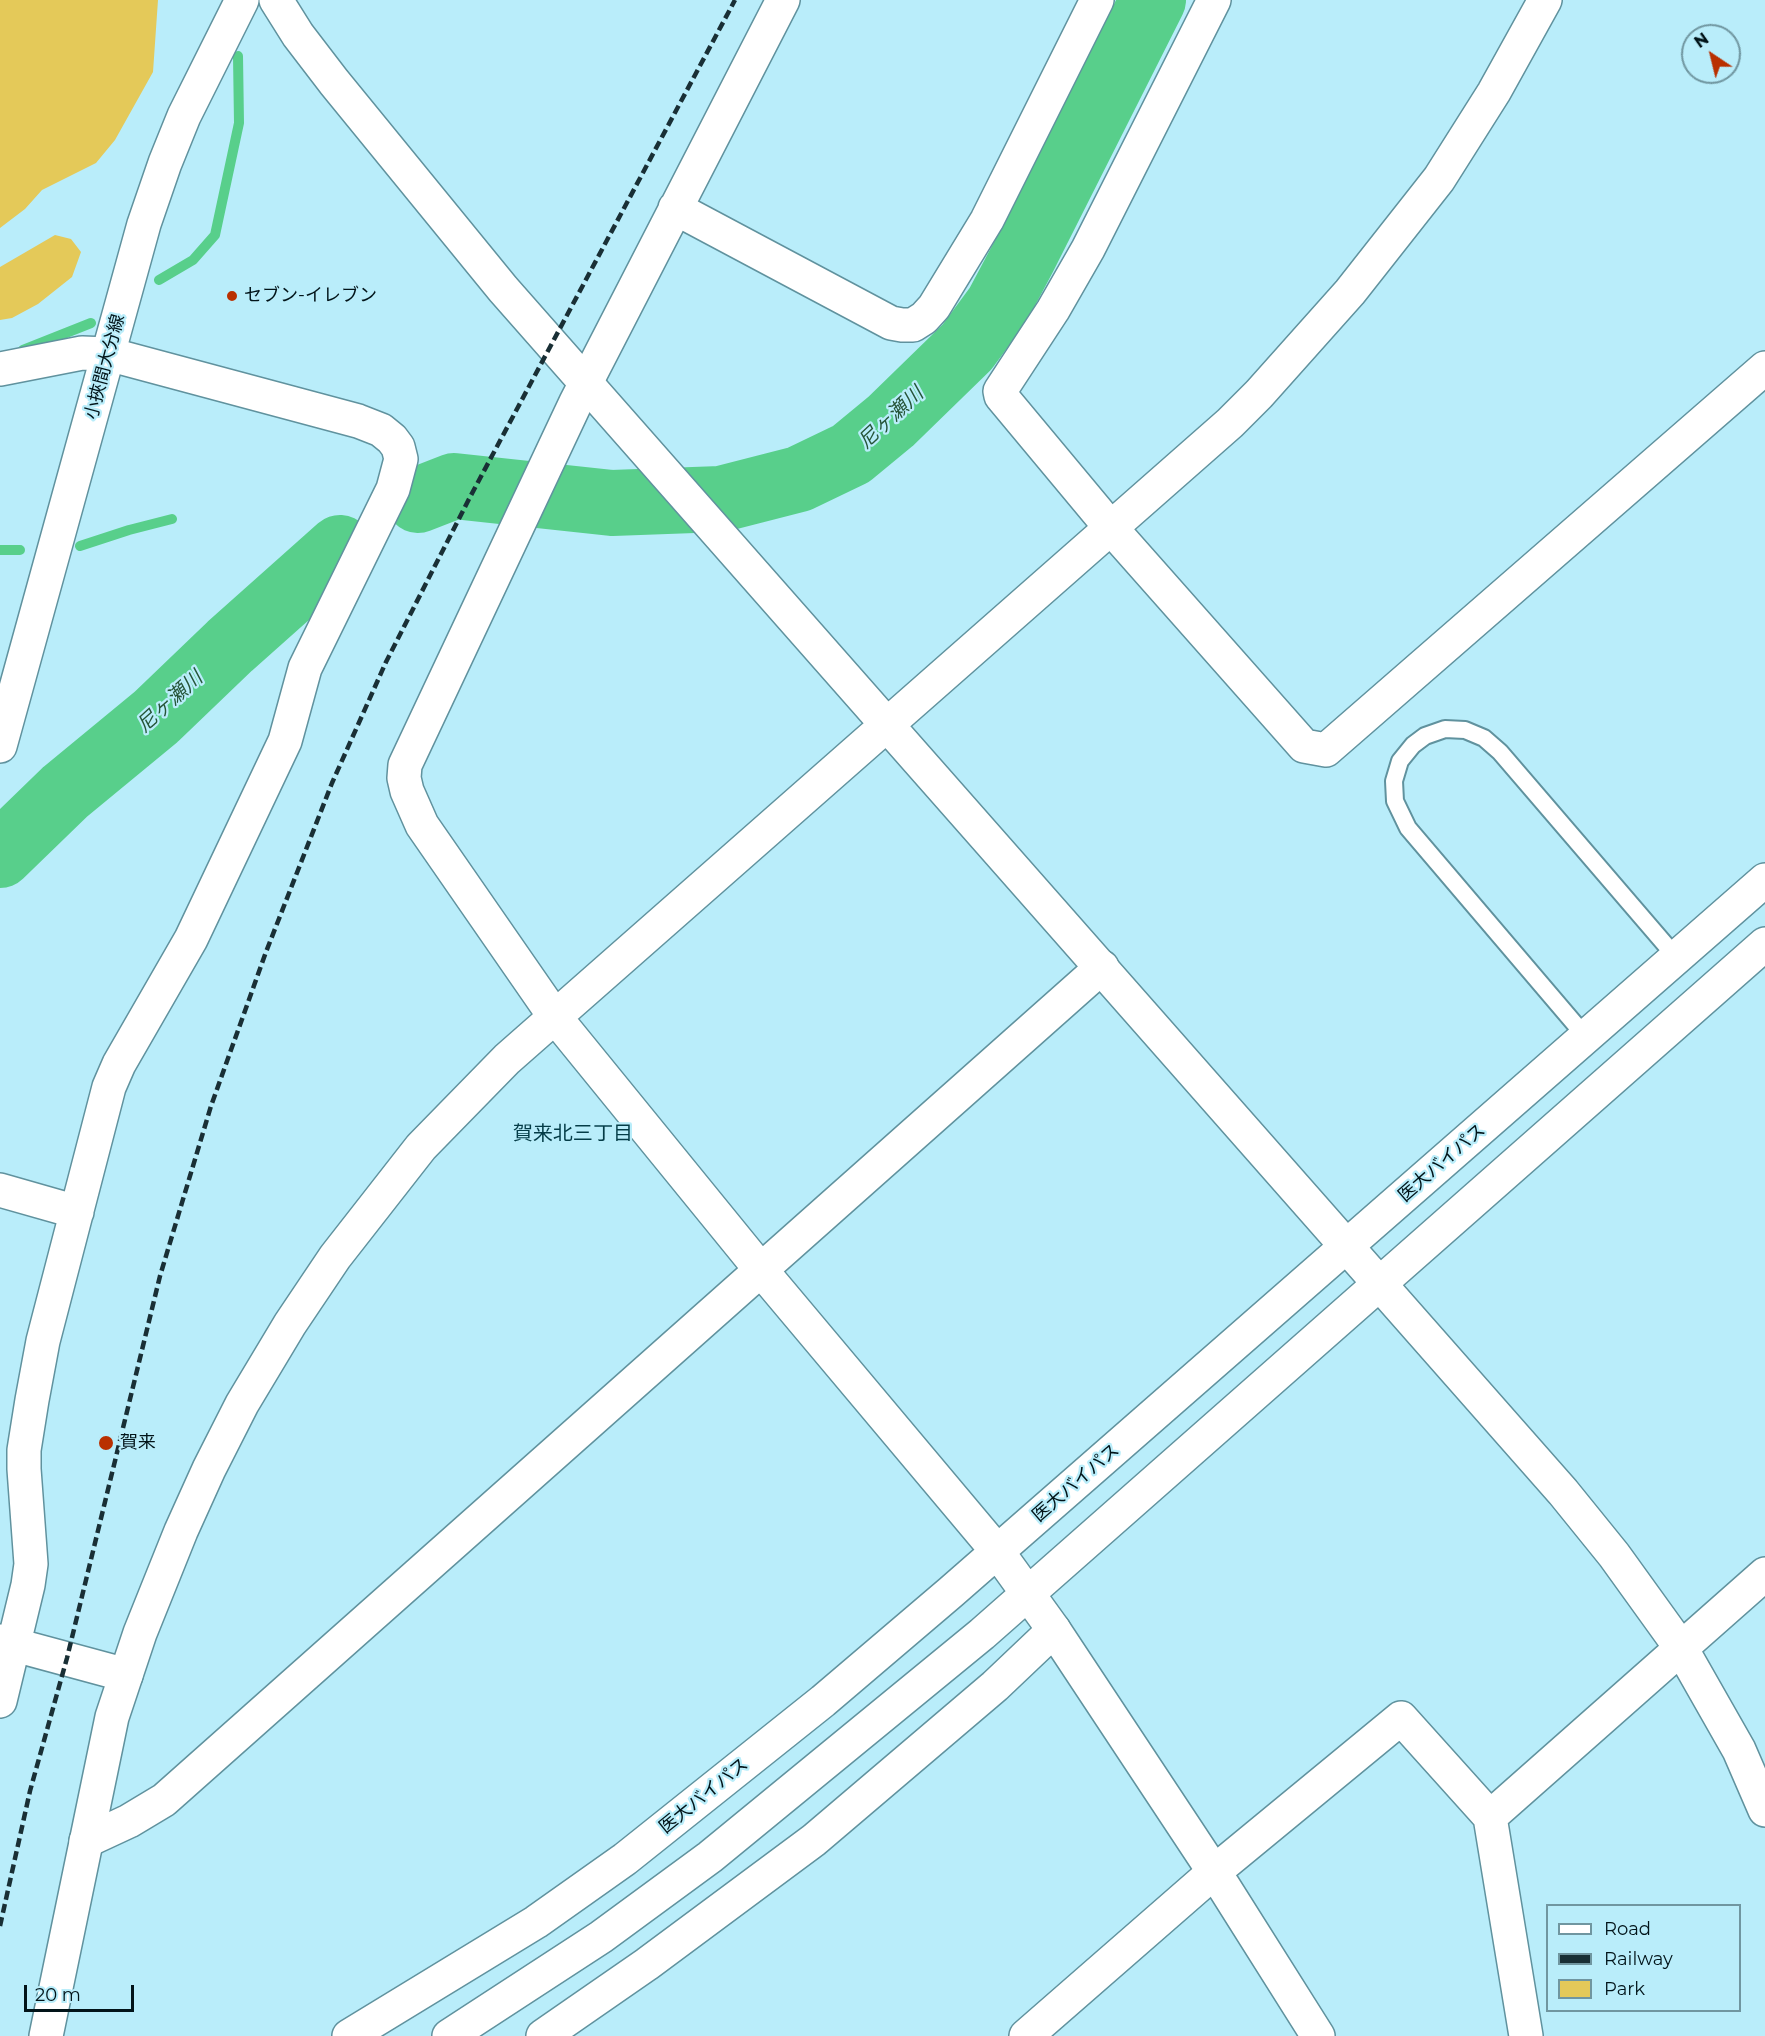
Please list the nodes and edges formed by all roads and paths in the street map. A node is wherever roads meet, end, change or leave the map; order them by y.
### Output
1 (242, 0) edge
2 (276, 0) edge
3 (783, 0) edge
4 (1097, 0) edge
5 (1214, 0) edge
6 (1545, 0) edge
7 (675, 208) junction
8 (108, 354) junction
9 (1765, 368) edge
10 (0, 369) edge
11 (586, 382) junction
12 (1111, 528) junction
13 (887, 724) junction
14 (0, 746) edge
15 (1765, 880) edge
16 (1765, 944) edge
17 (1676, 957) junction
18 (1102, 967) junction
19 (555, 1017) junction
20 (1586, 1037) junction
21 (0, 1190) edge
22 (76, 1212) junction
23 (1346, 1247) junction
24 (761, 1270) junction
25 (1379, 1285) junction
26 (997, 1551) junction
27 (1765, 1574) edge
28 (1028, 1593) junction
29 (1054, 1630) junction
30 (6, 1643) edge
31 (1681, 1648) junction
32 (126, 1675) junction
33 (0, 1701) edge
34 (1765, 1810) edge
35 (1490, 1817) junction
36 (86, 1841) junction
37 (1214, 1872) junction
38 (45, 2036) edge
39 (349, 2036) edge
40 (449, 2036) edge
41 (543, 2036) edge
42 (1026, 2036) edge
43 (1318, 2036) edge
44 (1526, 2036) edge

1 - 8 street, 小挾間大分線
2 - 11 street
3 - 7 street
4 - 7 street
5 - 12 street
6 - 12 street
7 - 11 street
8 - 10 street
8 - 14 street, 小挾間大分線
8 - 22 street
9 - 12 street
11 - 13 street
11 - 19 street
12 - 13 street
13 - 18 street
13 - 19 street
15 - 17 street, 医大バイパス
16 - 25 street
17 - 20 street, 医大バイパス
17 - 20 lane
18 - 23 street
18 - 24 street
19 - 24 street
19 - 32 street
20 - 23 street, 医大バイパス
21 - 22 street
22 - 30 street
23 - 25 street
23 - 26 street, 医大バイパス
24 - 26 street
24 - 36 street
25 - 28 street
25 - 31 street
26 - 28 street
26 - 39 street, 医大バイパス
27 - 31 street
28 - 29 street
28 - 40 street
29 - 37 street
29 - 41 street
30 - 32 street
30 - 33 street
31 - 34 street
31 - 35 street
32 - 36 street
35 - 37 street
35 - 44 street
36 - 38 street
37 - 42 street
37 - 43 street

